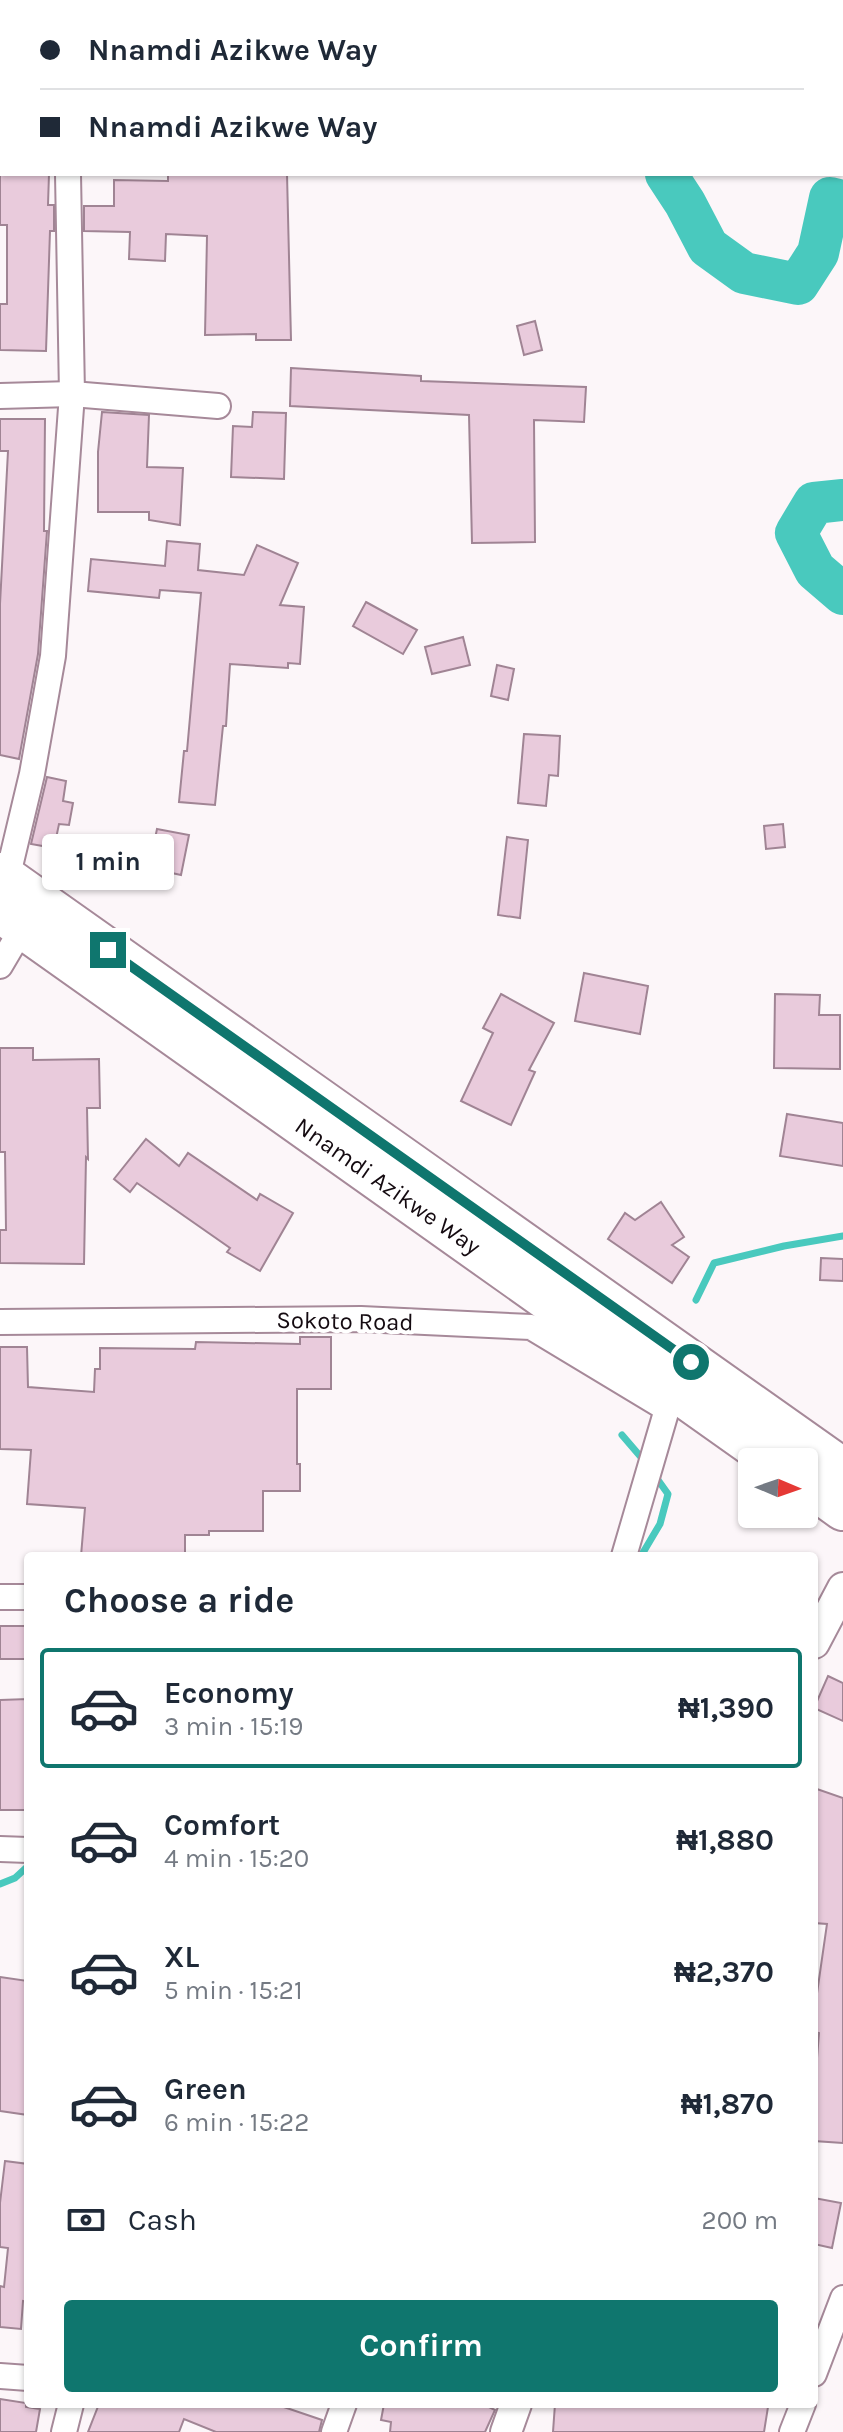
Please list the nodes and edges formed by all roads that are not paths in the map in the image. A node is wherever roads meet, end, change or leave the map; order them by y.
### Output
1 (68, 176) edge
2 (72, 394) junction
3 (0, 396) edge
4 (218, 406) dead end
5 (8, 898) edge
6 (0, 966) edge
7 (0, 1322) edge
8 (758, 1448) edge
9 (843, 1470) edge
10 (818, 1491) edge
11 (843, 1509) edge
12 (625, 1552) edge
13 (843, 1588) edge
14 (0, 1597) edge
15 (24, 1597) edge
16 (818, 1635) edge
17 (843, 2298) edge
18 (818, 2364) edge
19 (0, 2376) edge
20 (24, 2378) edge
21 (70, 2408) edge
22 (343, 2408) edge
23 (515, 2408) edge
24 (801, 2408) edge
25 (64, 2432) edge
26 (334, 2432) edge
27 (506, 2432) edge
28 (792, 2432) edge

1 - 2 street
2 - 3 street
2 - 4 street
2 - 5 street
5 - 6 street
5 - 8 highway, Nnamdi Azikwe Way
5 - 9 highway, Nnamdi Azikwe Way
7 - 12 street, Sokoto Road
10 - 11 highway
13 - 16 street
14 - 15 street
17 - 18 street
19 - 20 street
21 - 25 street
22 - 26 street
23 - 27 street
24 - 28 street

